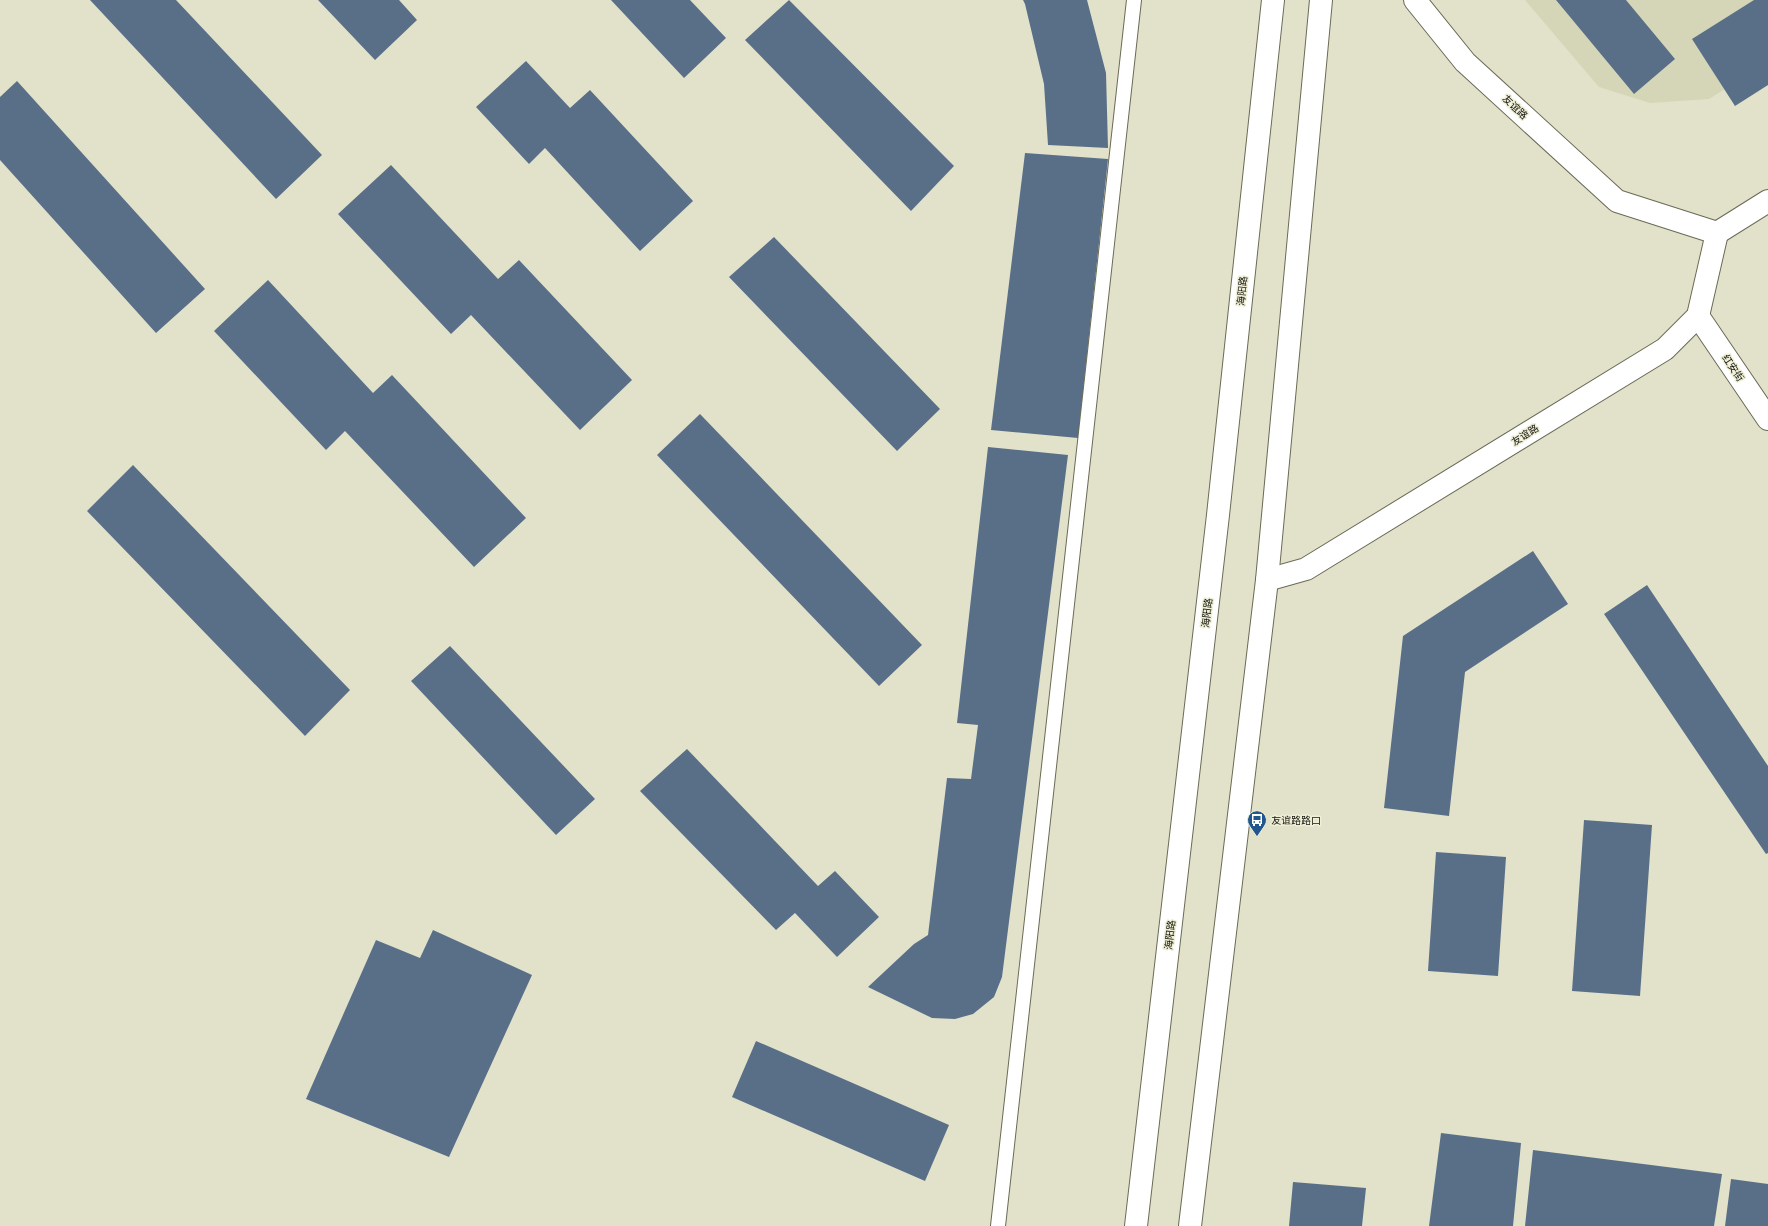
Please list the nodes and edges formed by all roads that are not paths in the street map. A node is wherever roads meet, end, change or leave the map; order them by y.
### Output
1 (1134, 0) edge
2 (1273, 0) edge
3 (1321, 0) edge
4 (1415, 0) edge
5 (1768, 201) edge
6 (1717, 233) junction
7 (1698, 316) junction
8 (1768, 419) edge
9 (1267, 580) junction
10 (998, 1226) edge
11 (1136, 1226) edge
12 (1190, 1226) edge

1 - 10 lane
2 - 11 main road, 海阳路
3 - 9 main road
4 - 6 main road, 友谊路
5 - 6 main road
6 - 7 main road
7 - 8 main road, 红安街
7 - 9 main road, 友谊路
9 - 12 main road

